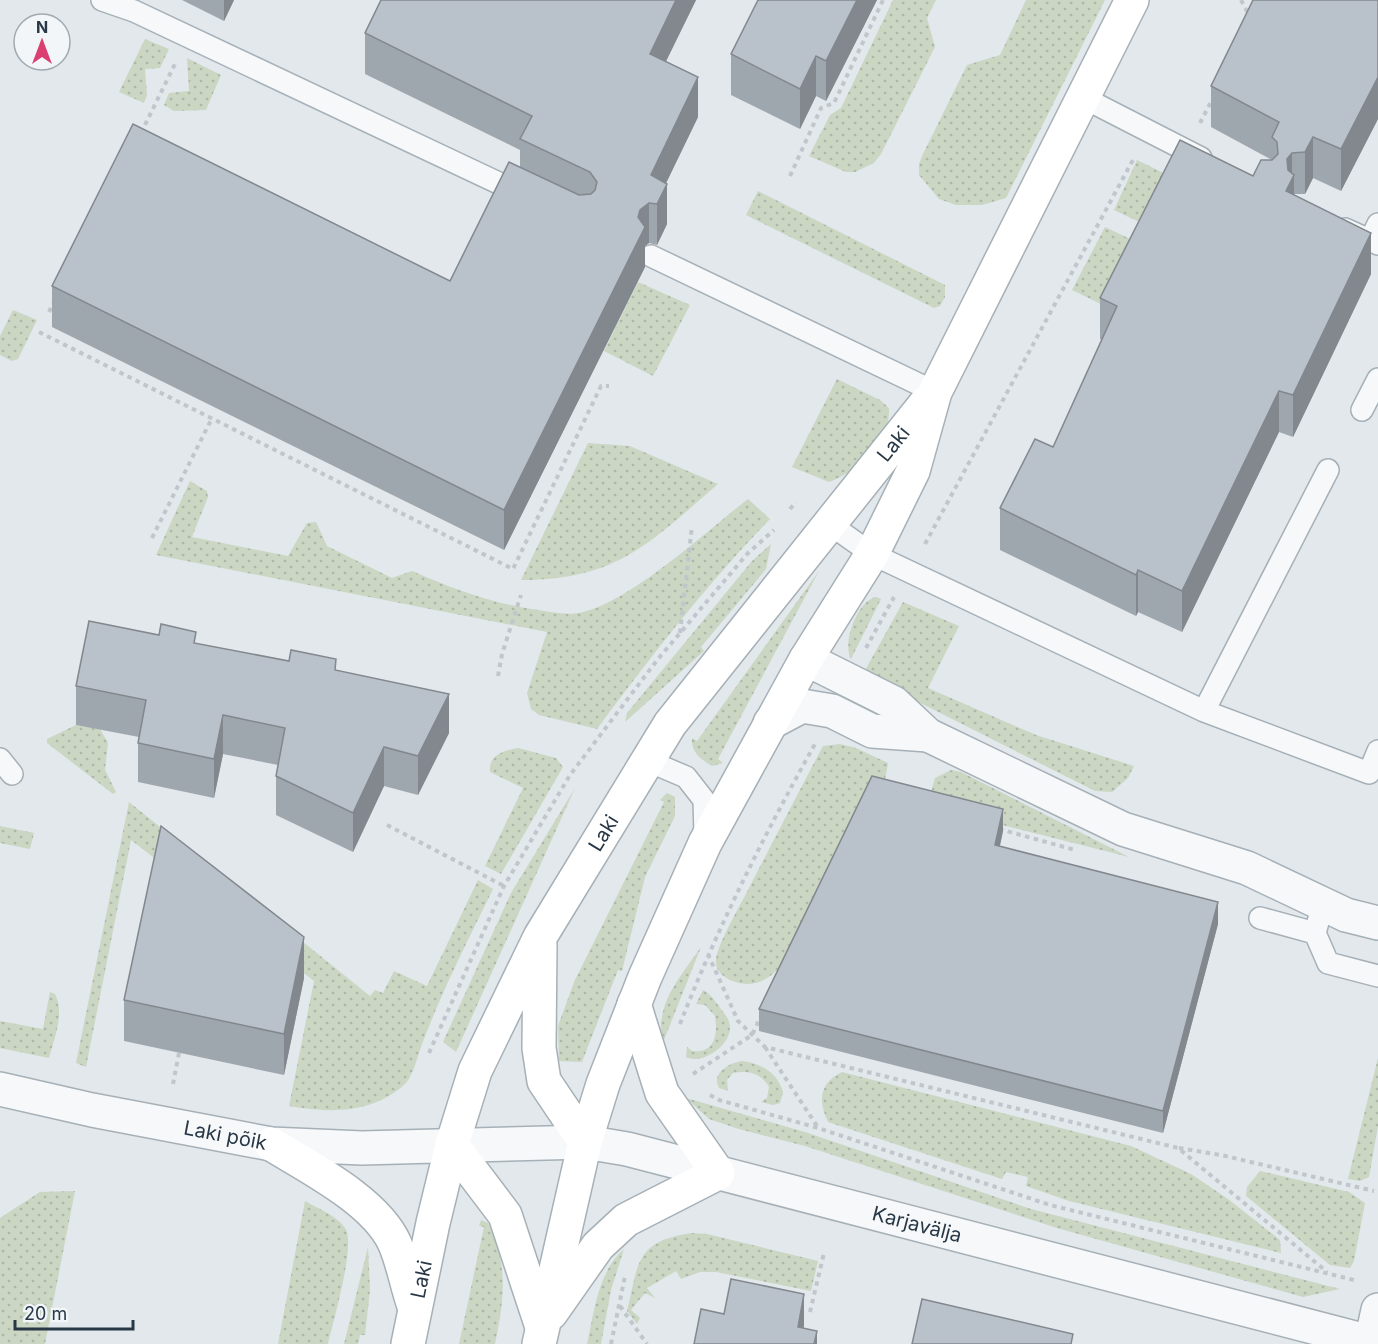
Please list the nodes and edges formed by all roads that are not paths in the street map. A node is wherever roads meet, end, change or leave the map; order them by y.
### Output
1 (102, 0) edge
2 (1132, 0) edge
3 (1084, 98) junction
4 (1220, 167) edge
5 (542, 204) edge
6 (1323, 217) edge
7 (1375, 236) edge
8 (651, 256) dead end
9 (1378, 380) edge
10 (934, 392) junction
11 (1362, 410) dead end
12 (1328, 470) dead end
13 (831, 525) junction
14 (872, 554) junction
15 (806, 659) junction
16 (1204, 711) junction
17 (770, 723) junction
18 (928, 735) junction
19 (1378, 751) edge
20 (646, 760) junction
21 (705, 843) junction
22 (1260, 918) dead end
23 (1319, 919) junction
24 (1378, 923) edge
25 (540, 937) junction
26 (1378, 976) edge
27 (634, 1004) junction
28 (0, 1089) edge
29 (585, 1142) junction
30 (271, 1144) junction
31 (452, 1145) junction
32 (718, 1173) junction
33 (415, 1310) junction
34 (1378, 1310) edge
35 (540, 1336) edge
36 (1374, 1343) edge
37 (408, 1344) edge

1 - 5 lane
2 - 3 street, Laki
3 - 4 lane
3 - 10 street, Laki
6 - 7 lane
8 - 10 lane
9 - 11 lane
10 - 13 street, Laki
10 - 14 street, Laki
12 - 16 lane
13 - 14 lane
13 - 20 street, Laki
14 - 15 street, Laki
14 - 16 lane
15 - 17 street, Laki
15 - 18 street
16 - 19 lane
17 - 18 street
17 - 21 street, Laki
18 - 23 street
20 - 21 lane
20 - 25 street, Laki
21 - 27 street, Laki
22 - 23 lane
23 - 24 street
23 - 26 lane
25 - 29 street
25 - 31 street, Laki
27 - 29 street, Laki
27 - 32 street
28 - 30 street, Laki põik
29 - 31 street, Karjavälja
29 - 32 street, Karjavälja
29 - 35 street, Laki
30 - 31 street, Laki põik
30 - 33 street
31 - 33 street, Laki
31 - 35 street
32 - 35 street
32 - 36 street, Karjavälja
33 - 37 street, Laki
34 - 36 street

